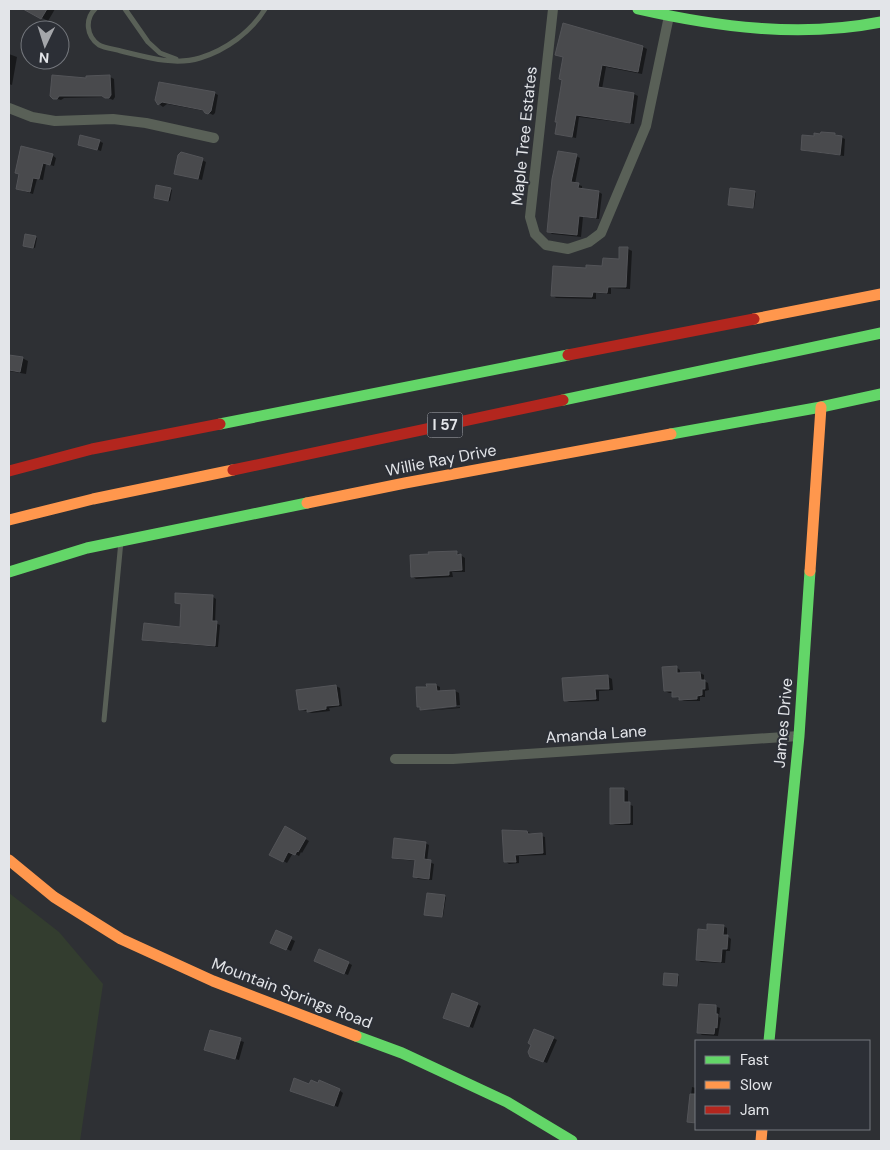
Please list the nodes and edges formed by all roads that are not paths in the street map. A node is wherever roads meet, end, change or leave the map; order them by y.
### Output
1 (95, 9) edge
2 (125, 9) edge
3 (265, 9) edge
4 (553, 9) edge
5 (638, 9) edge
6 (669, 16) junction
7 (881, 22) edge
8 (178, 61) junction
9 (9, 108) edge
10 (214, 138) dead end
11 (881, 294) edge
12 (881, 333) edge
13 (881, 394) edge
14 (821, 407) junction
15 (9, 472) edge
16 (9, 520) edge
17 (121, 541) junction
18 (9, 572) edge
19 (104, 720) dead end
20 (799, 736) junction
21 (394, 759) dead end
22 (9, 860) edge
23 (769, 1040) edge
24 (572, 1141) edge

1 - 8 lane
2 - 8 lane
3 - 8 lane
4 - 6 street, Maple Tree Estates
5 - 6 main road
6 - 7 main road
9 - 10 street
11 - 15 main road
12 - 16 main road, I 57
13 - 14 main road, Willie Ray Drive
14 - 17 main road, Willie Ray Drive
14 - 20 main road, James Drive
17 - 18 main road, Willie Ray Drive
17 - 19 lane
20 - 21 street, Amanda Lane
20 - 23 main road, James Drive
22 - 24 main road, Mountain Springs Road

